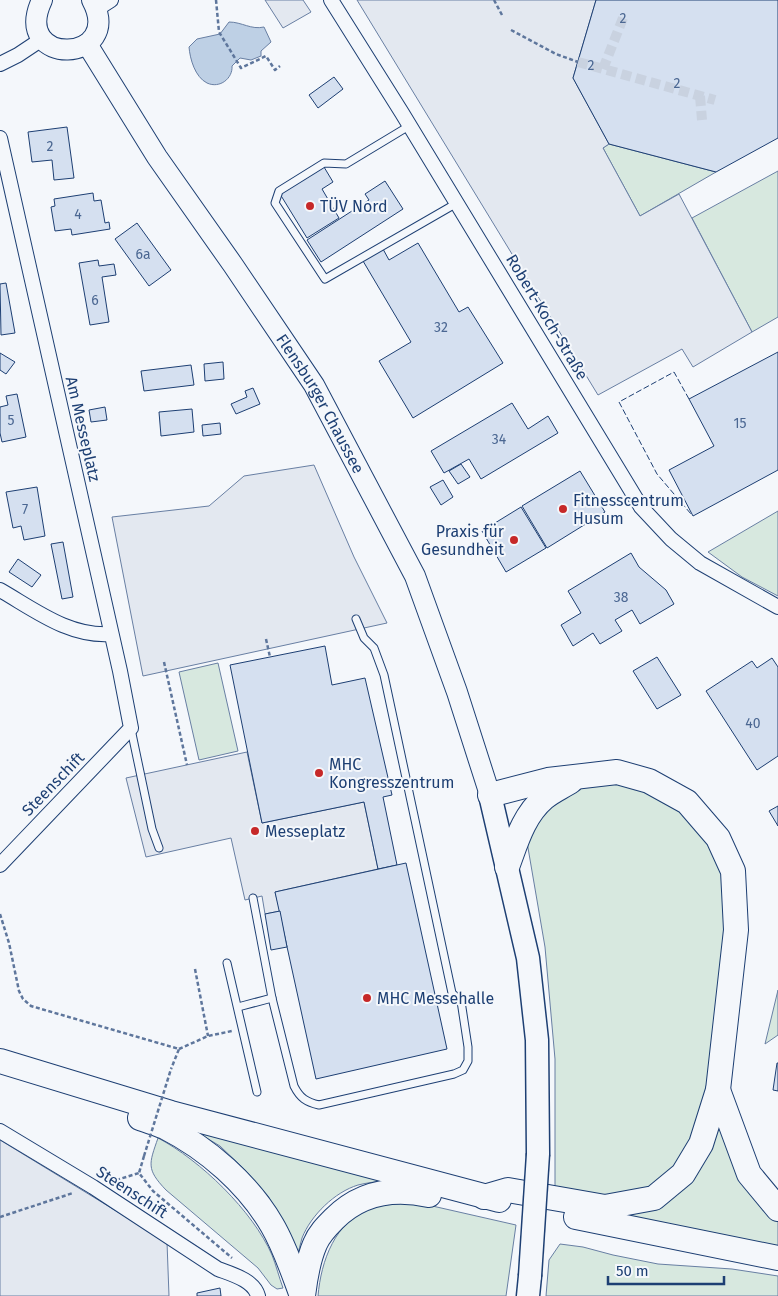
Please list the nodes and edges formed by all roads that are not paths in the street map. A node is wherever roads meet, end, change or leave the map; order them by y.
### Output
1 (42, 0) edge
2 (331, 0) edge
3 (100, 3) edge
4 (42, 39) junction
5 (87, 44) junction
6 (0, 64) edge
7 (410, 126) junction
8 (0, 138) edge
9 (457, 203) junction
10 (0, 590) edge
11 (778, 608) edge
12 (356, 619) dead end
13 (111, 634) junction
14 (131, 728) junction
15 (579, 776) junction
16 (490, 795) junction
17 (159, 848) dead end
18 (0, 865) edge
19 (507, 867) junction
20 (253, 898) dead end
21 (227, 963) dead end
22 (272, 998) junction
23 (238, 1007) junction
24 (0, 1061) edge
25 (718, 1090) junction
26 (257, 1092) dead end
27 (0, 1131) edge
28 (484, 1197) junction
29 (512, 1203) junction
30 (778, 1209) edge
31 (778, 1258) edge
32 (529, 1286) edge
33 (258, 1296) edge
34 (303, 1296) edge

1 - 4 main road
2 - 7 street, Robert-Koch-Straße
3 - 5 main road
4 - 5 main road
4 - 6 street
5 - 16 main road, Flensburger Chaussee
7 - 9 street, Robert-Koch-Straße
7 - 9 lane
8 - 13 street, Am Messeplatz
9 - 11 street, Robert-Koch-Straße
10 - 13 street
12 - 22 lane
13 - 14 street, Am Messeplatz
14 - 17 lane
14 - 18 street, Steenschift
15 - 16 highway
15 - 19 highway
15 - 25 highway
16 - 19 main road
19 - 32 main road, bridge
20 - 22 lane
21 - 23 lane
22 - 23 lane
23 - 26 lane
24 - 28 highway
24 - 34 highway
25 - 28 highway
25 - 30 highway
27 - 33 street, Steenschift
28 - 29 highway
29 - 31 highway
29 - 34 highway

